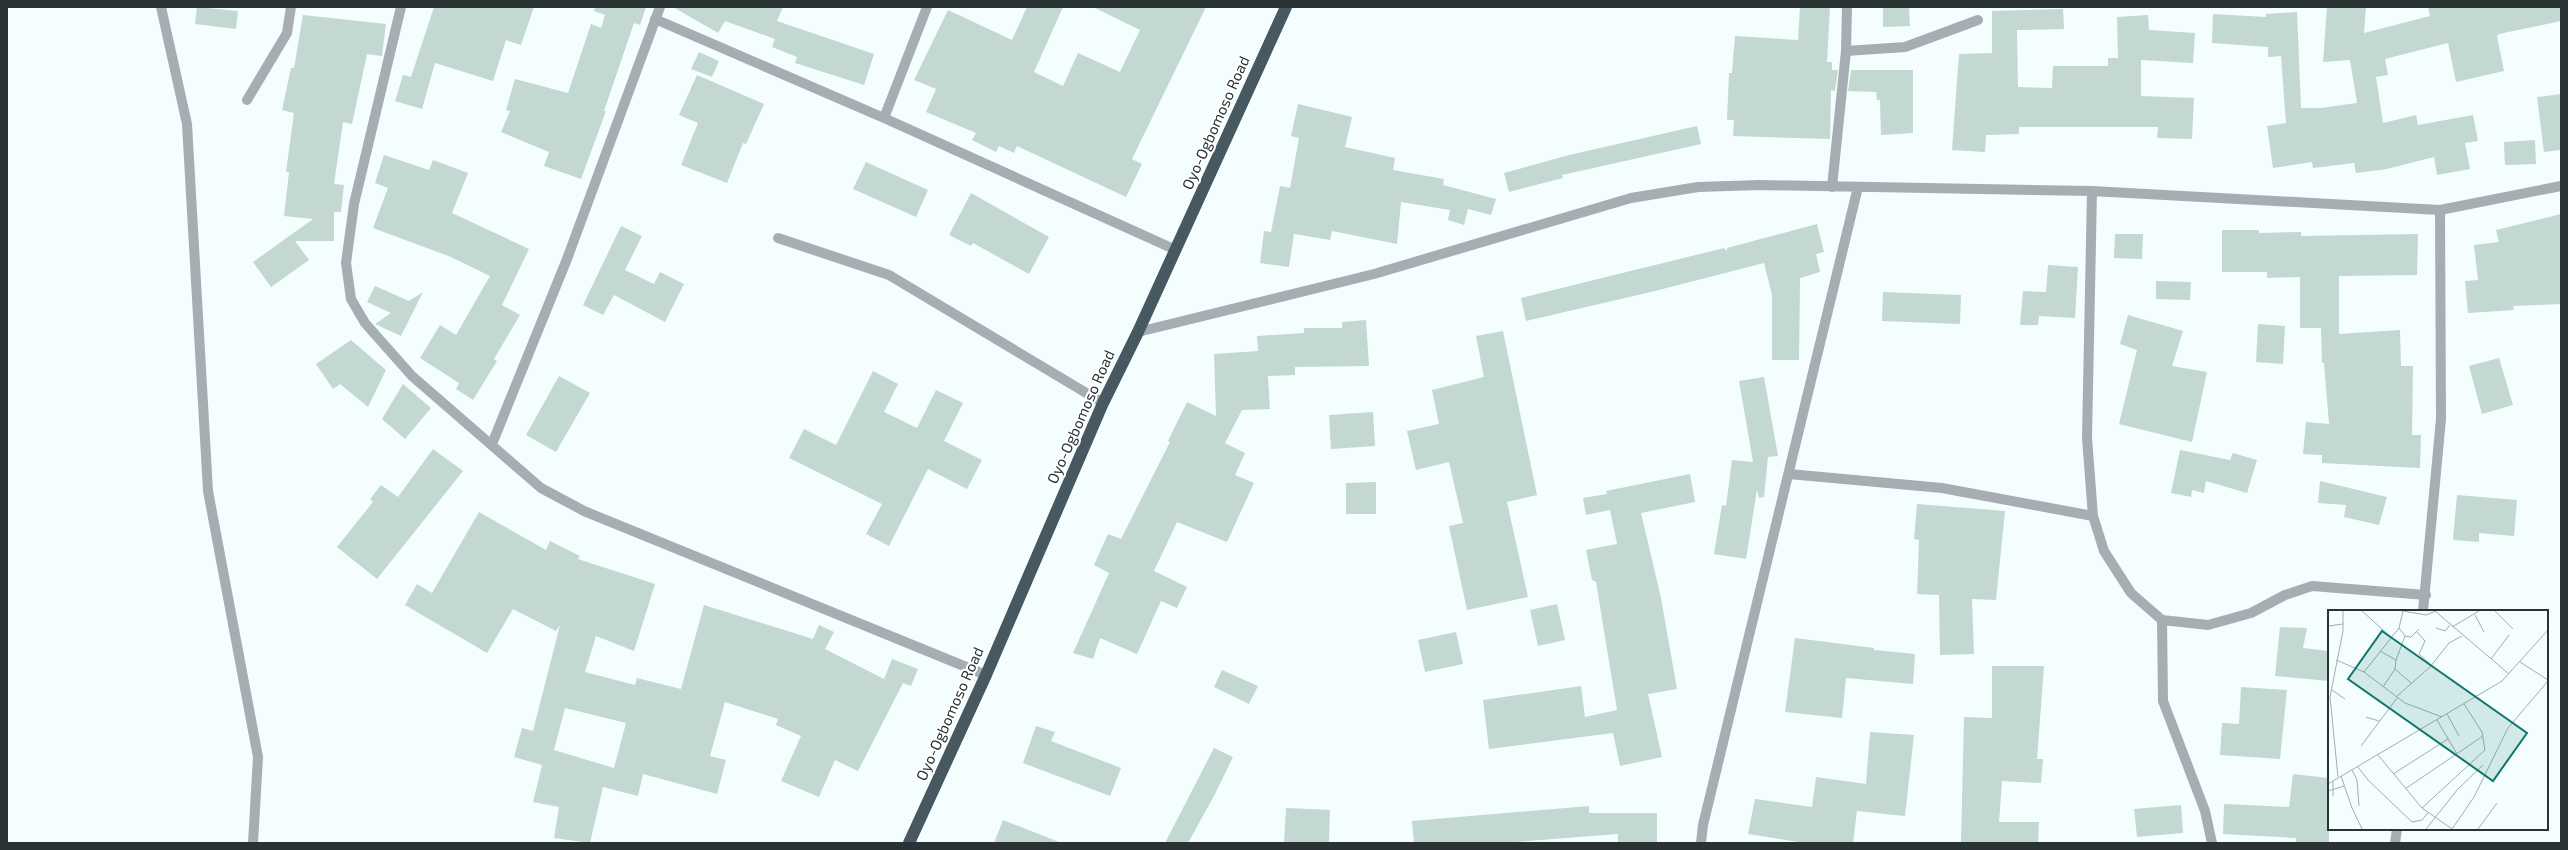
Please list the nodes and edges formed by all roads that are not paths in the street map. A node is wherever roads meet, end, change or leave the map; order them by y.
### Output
1 (161, 7) edge
2 (291, 7) edge
3 (401, 7) edge
4 (660, 7) edge
5 (927, 7) edge
6 (1286, 7) edge
7 (1847, 7) edge
8 (655, 19) junction
9 (1978, 20) dead end
10 (1846, 51) junction
11 (247, 100) dead end
12 (884, 118) junction
13 (2561, 186) edge
14 (1832, 187) junction
15 (1858, 187) junction
16 (2092, 191) junction
17 (2440, 210) junction
18 (778, 238) dead end
19 (1176, 250) junction
20 (1138, 332) junction
21 (1102, 403) junction
22 (492, 444) junction
23 (1789, 474) junction
24 (2093, 516) junction
25 (2426, 595) junction
26 (2424, 610) edge
27 (2162, 620) junction
28 (986, 675) junction
29 (2396, 830) edge
30 (253, 843) edge
31 (909, 843) edge
32 (1701, 843) edge
33 (2212, 843) edge
34 (2395, 843) edge

1 - 30 street
2 - 11 street
3 - 22 street
4 - 8 street
5 - 12 street
6 - 19 highway, Oyo-Ogbomoso Road
7 - 10 street
8 - 12 street
8 - 22 street
9 - 10 street
10 - 14 street
12 - 19 street
13 - 17 street
14 - 15 street
14 - 20 street
15 - 16 street
15 - 23 street
16 - 17 street
16 - 24 street
17 - 25 street
18 - 21 street
19 - 20 highway, Oyo-Ogbomoso Road
20 - 21 highway, Oyo-Ogbomoso Road
21 - 28 highway, Oyo-Ogbomoso Road
22 - 28 street
23 - 24 street
23 - 32 street
24 - 27 street
25 - 26 street
25 - 27 street
27 - 33 street
28 - 31 highway, Oyo-Ogbomoso Road
29 - 34 street

